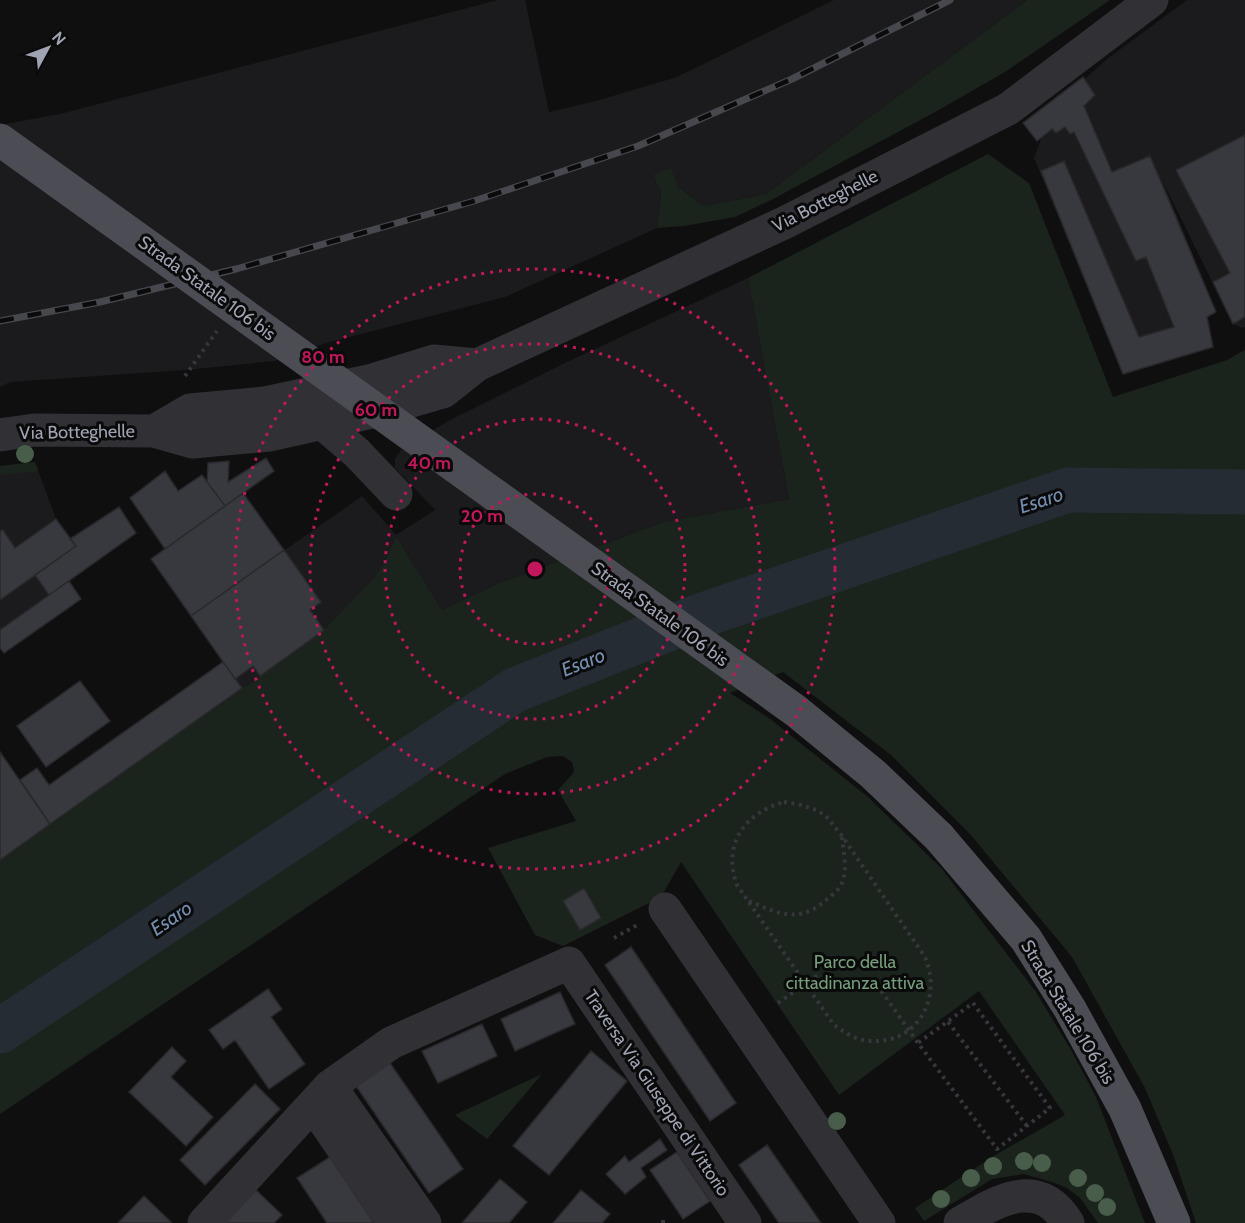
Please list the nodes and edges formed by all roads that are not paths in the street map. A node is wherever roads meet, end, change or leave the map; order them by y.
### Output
1 (1152, 0) edge
2 (0, 140) edge
3 (477, 365) junction
4 (322, 423) junction
5 (154, 431) junction
6 (0, 435) edge
7 (396, 494) dead end
8 (652, 916) road end
9 (321, 1095) junction
10 (204, 1223) edge
11 (394, 1223) edge
12 (425, 1223) edge
13 (745, 1223) edge
14 (879, 1223) edge
15 (960, 1223) edge
16 (1068, 1223) edge
17 (1174, 1223) edge

1 - 3 street, Via Botteghelle
2 - 17 main road, Strada Statale 106 bis, bridge
3 - 4 street, Via Botteghelle
3 - 5 street
4 - 5 street, Via Botteghelle
4 - 7 street
5 - 6 street, Via Botteghelle
8 - 14 street
9 - 10 street
9 - 11 street
9 - 12 street
9 - 13 street, Traversa Via Giuseppe di Vittorio
15 - 16 street

